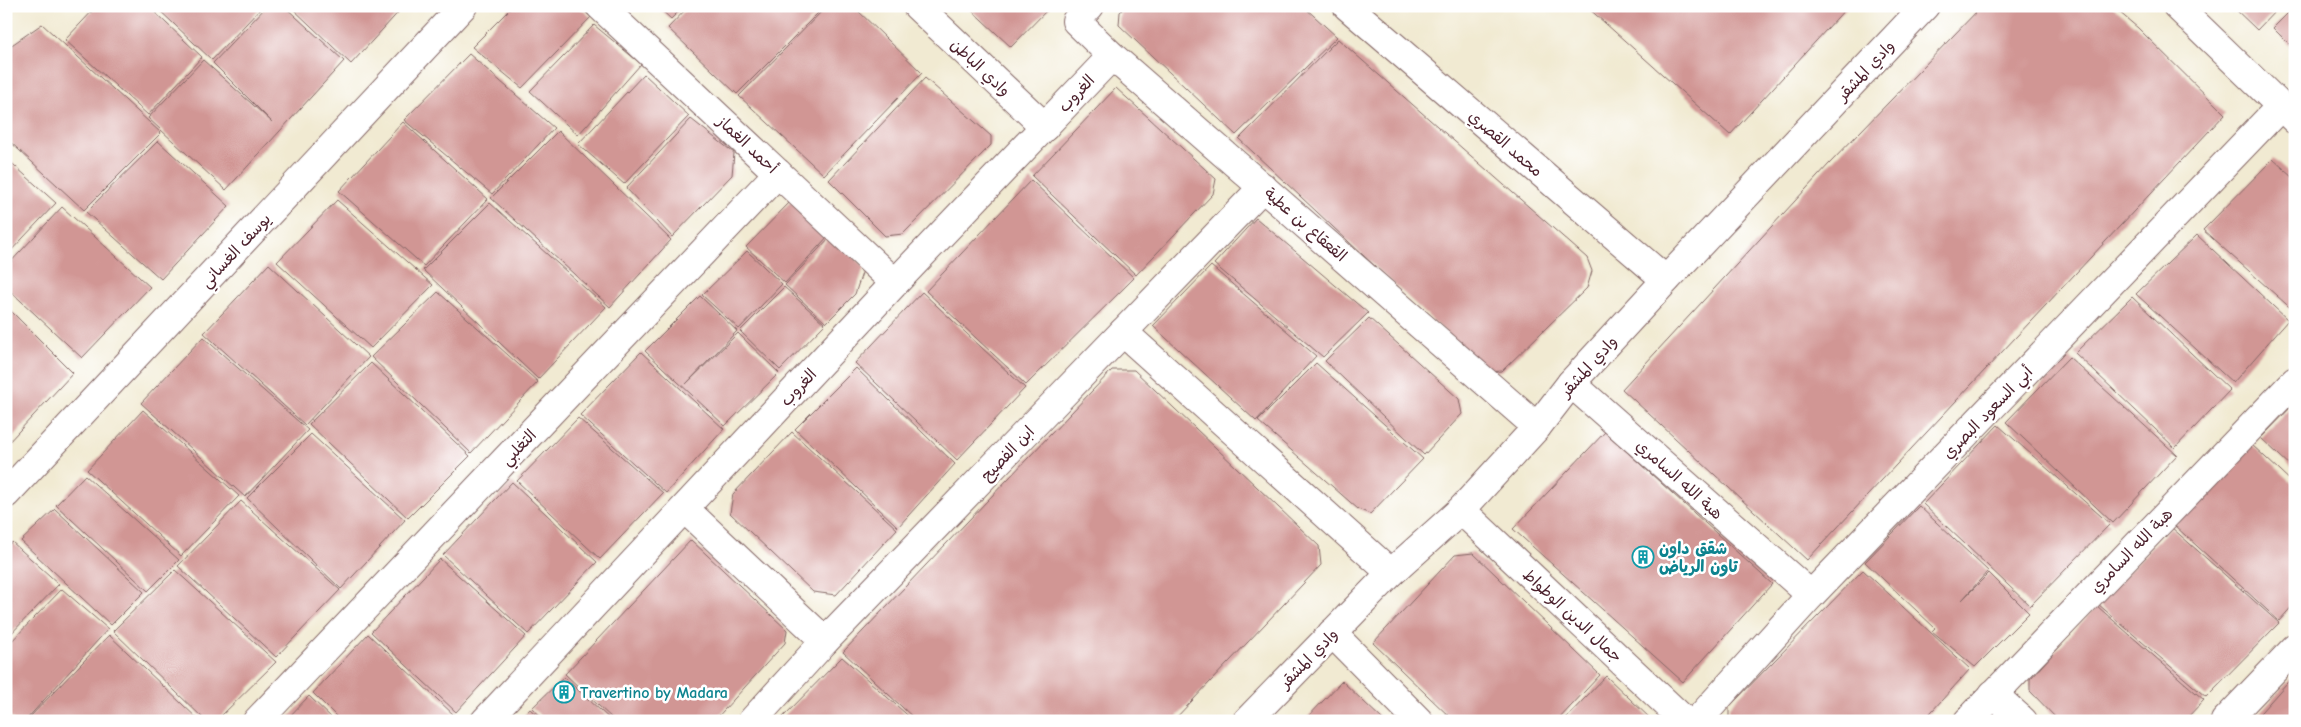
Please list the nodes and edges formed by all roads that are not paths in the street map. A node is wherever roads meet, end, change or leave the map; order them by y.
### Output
1 (463, 6) edge
2 (600, 6) edge
3 (917, 6) edge
4 (1347, 6) edge
5 (1925, 6) edge
6 (2177, 6) edge
7 (1083, 14) edge
8 (1112, 56) junction
9 (2287, 114) edge
10 (1045, 127) junction
11 (778, 173) junction
12 (1263, 186) junction
13 (1666, 280) junction
14 (895, 283) junction
15 (1123, 332) junction
16 (2295, 381) edge
17 (1571, 383) junction
18 (1537, 427) junction
19 (6, 494) edge
20 (685, 509) junction
21 (1461, 510) junction
22 (1391, 573) junction
23 (1811, 595) junction
24 (1332, 633) junction
25 (825, 641) junction
26 (2295, 648) edge
27 (1993, 694) junction
28 (257, 721) edge
29 (486, 721) edge
30 (752, 721) edge
31 (1247, 721) edge
32 (1419, 721) edge
33 (1685, 721) edge
34 (1697, 721) edge
35 (1968, 721) edge
36 (2023, 721) edge
37 (2225, 721) edge

1 - 19 street, يوسف الغساني
2 - 11 street, أحمد الغماز
3 - 10 street, وادي الباطن
4 - 13 street, محمد القصري
5 - 13 street, وادي المشقر
6 - 9 street
7 - 8 street, القعقاع بن عطية
8 - 10 street, الغروب
8 - 12 street, القعقاع بن عطية
9 - 23 street, أبي السعود البصري
10 - 14 street, الغروب
11 - 14 street, أحمد الغماز
11 - 28 street, التغلبي
12 - 15 street, ابن الفصيح
12 - 18 street, القعقاع بن عطية
13 - 17 street, وادي المشقر
14 - 20 street, الغروب
15 - 22 street
15 - 25 street, ابن الفصيح
16 - 27 street, هبة الله السامري
17 - 18 street, وادي المشقر
17 - 23 street, هبة الله السامري
18 - 21 street, وادي المشقر
20 - 25 street
20 - 29 street, الغروب
21 - 22 street, وادي المشقر
21 - 33 street, جمال الدين الوطواط
22 - 24 street, وادي المشقر
23 - 34 street, أبي السعود البصري
24 - 31 street, وادي المشقر
24 - 32 street
25 - 30 street, ابن الفصيح
26 - 37 street
27 - 35 street, هبة الله السامري
27 - 36 street

